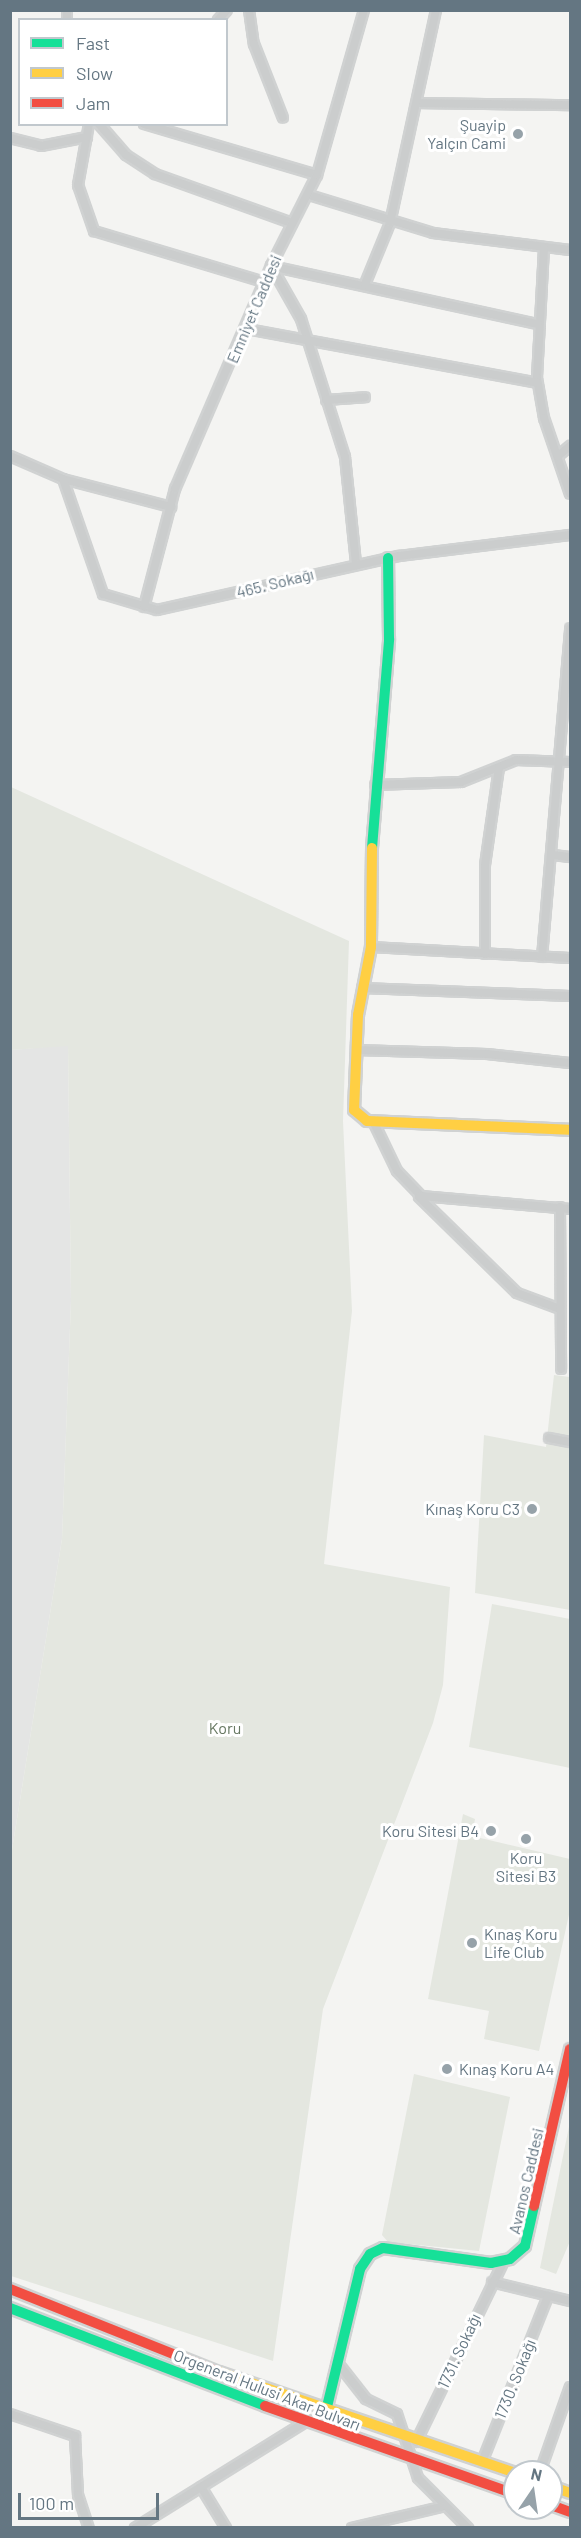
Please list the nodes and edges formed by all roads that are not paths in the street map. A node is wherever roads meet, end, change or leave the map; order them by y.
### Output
1 (249, 10) edge
2 (364, 10) edge
3 (436, 10) edge
4 (418, 103) junction
5 (570, 105) edge
6 (283, 118) dead end
7 (89, 126) edge
8 (101, 126) edge
9 (151, 126) edge
10 (87, 137) junction
11 (10, 138) edge
12 (317, 175) junction
13 (309, 195) junction
14 (292, 223) junction
15 (390, 223) junction
16 (544, 248) junction
17 (570, 250) edge
18 (271, 266) junction
19 (264, 282) junction
20 (365, 284) junction
21 (538, 324) junction
22 (247, 329) junction
23 (308, 340) junction
24 (537, 383) junction
25 (365, 397) dead end
26 (326, 400) junction
27 (570, 446) edge
28 (10, 456) edge
29 (558, 456) junction
30 (63, 479) junction
31 (570, 494) edge
32 (171, 507) junction
33 (570, 535) edge
34 (388, 558) junction
35 (356, 564) junction
36 (144, 607) junction
37 (570, 628) edge
38 (557, 762) junction
39 (570, 762) edge
40 (499, 768) junction
41 (375, 785) junction
42 (553, 855) junction
43 (570, 857) edge
44 (371, 947) junction
45 (485, 954) junction
46 (542, 957) junction
47 (570, 958) edge
48 (362, 988) junction
49 (570, 996) edge
50 (356, 1050) junction
51 (570, 1063) edge
52 (373, 1121) junction
53 (570, 1130) edge
54 (416, 1193) junction
55 (560, 1207) junction
56 (570, 1209) edge
57 (560, 1309) junction
58 (561, 1369) dead end
59 (549, 1438) dead end
60 (570, 1442) edge
61 (570, 2049) edge
62 (504, 2261) junction
63 (492, 2282) junction
64 (10, 2289) edge
65 (548, 2296) junction
66 (570, 2301) edge
67 (10, 2308) edge
68 (338, 2362) junction
69 (570, 2388) edge
70 (326, 2411) junction
71 (10, 2414) edge
72 (306, 2422) junction
73 (411, 2440) junction
74 (411, 2459) junction
75 (544, 2460) edge
76 (482, 2462) junction
77 (503, 2469) edge
78 (201, 2487) junction
79 (503, 2490) edge
80 (441, 2507) junction
81 (89, 2528) edge
82 (135, 2528) edge
83 (226, 2528) edge
84 (352, 2528) edge
85 (468, 2528) edge

1 - 6 street
2 - 12 street, Emniyet Caddesi
3 - 4 street
4 - 5 street
4 - 15 street
7 - 10 street
8 - 14 street
9 - 12 street
10 - 11 street
10 - 19 street
12 - 13 street, Emniyet Caddesi
13 - 14 street, Emniyet Caddesi
13 - 15 street
14 - 18 street, Emniyet Caddesi
15 - 16 street
15 - 20 street
16 - 17 street
16 - 21 street
18 - 19 street, Emniyet Caddesi
18 - 20 street
18 - 23 street
19 - 22 street, Emniyet Caddesi
20 - 21 street
21 - 24 street
22 - 23 street
22 - 32 street, Emniyet Caddesi
23 - 24 street
23 - 26 street
24 - 29 street
25 - 26 street
26 - 35 street
27 - 29 street
28 - 30 street
29 - 31 street
30 - 32 street
30 - 36 street, 465. Sokağı
32 - 36 street, Emniyet Caddesi
33 - 34 street, 465. Sokağı
34 - 35 street, 465. Sokağı
34 - 41 street
35 - 36 street, 465. Sokağı
37 - 38 street
38 - 39 street
38 - 40 street
38 - 42 street
40 - 41 street
40 - 45 street
41 - 44 street
42 - 43 street
42 - 46 street
44 - 45 street
44 - 48 street
45 - 46 street
46 - 47 street
48 - 49 street
48 - 50 street
50 - 51 street
50 - 52 street
52 - 53 street
52 - 54 street
54 - 55 street
54 - 57 street
55 - 56 street
55 - 57 street
57 - 58 street
59 - 60 street
61 - 62 street, Avanos Caddesi
62 - 63 street, 1731. Sokağı
62 - 68 street
63 - 65 street
63 - 73 street, 1731. Sokağı
64 - 70 street, Orgeneral Hulusi Akar Bulvarı
65 - 66 street
65 - 76 street, 1730. Sokağı
67 - 72 street, Orgeneral Hulusi Akar Bulvarı
68 - 70 street
68 - 73 street
69 - 75 street
70 - 73 street, Orgeneral Hulusi Akar Bulvarı
71 - 81 street
72 - 74 street, Orgeneral Hulusi Akar Bulvarı
72 - 78 street
73 - 74 street
73 - 76 street, Orgeneral Hulusi Akar Bulvarı
74 - 79 street, Orgeneral Hulusi Akar Bulvarı
74 - 80 street
76 - 77 street, Orgeneral Hulusi Akar Bulvarı
78 - 82 street
78 - 83 street
80 - 84 street
80 - 85 street

